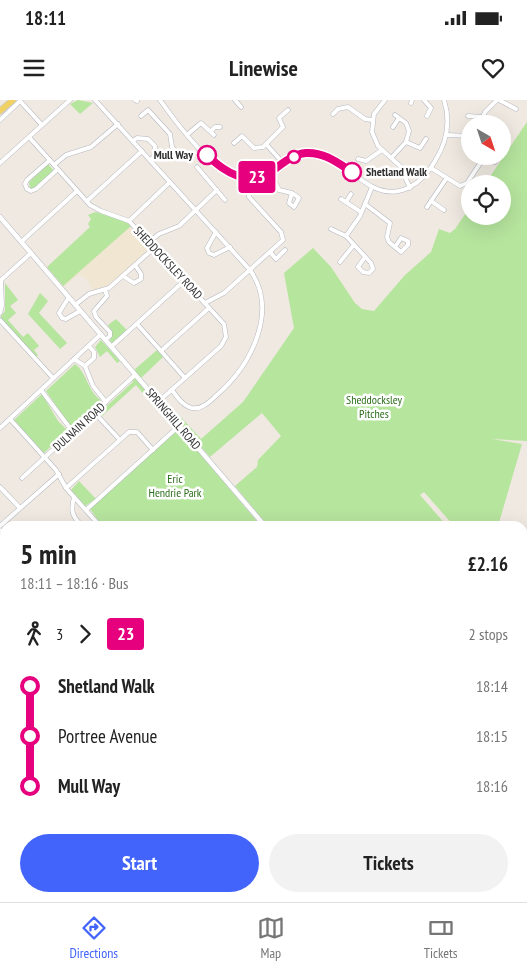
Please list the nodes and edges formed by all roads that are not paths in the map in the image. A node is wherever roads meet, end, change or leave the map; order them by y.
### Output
1 (13, 100) edge
2 (69, 100) edge
3 (95, 100) edge
4 (160, 100) edge
5 (235, 100) edge
6 (385, 100) edge
7 (424, 100) edge
8 (444, 100) edge
9 (498, 100) edge
10 (21, 101) edge
11 (491, 102) edge
12 (241, 107) dead end
13 (1, 109) edge
14 (516, 109) dead end
15 (288, 110) dead end
16 (332, 114) dead end
17 (483, 115) edge
18 (141, 116) dead end
19 (427, 116) dead end
20 (0, 120) edge
21 (372, 120) junction
22 (176, 121) junction
23 (118, 124) junction
24 (42, 125) junction
25 (393, 127) dead end
26 (220, 128) dead end
27 (166, 129) junction
28 (188, 134) junction
29 (446, 135) junction
30 (461, 136) edge
31 (29, 137) junction
32 (426, 139) dead end
33 (133, 141) junction
34 (406, 142) junction
35 (234, 143) dead end
36 (266, 144) junction
37 (382, 150) junction
38 (142, 151) junction
39 (180, 155) dead end
40 (392, 158) junction
41 (358, 159) dead end
42 (50, 160) junction
43 (150, 160) junction
44 (1, 161) edge
45 (366, 162) junction
46 (283, 163) junction
47 (54, 165) junction
48 (479, 165) edge
49 (197, 167) dead end
50 (431, 168) junction
51 (58, 169) junction
52 (366, 169) dead end
53 (270, 172) junction
54 (247, 178) junction
55 (446, 179) junction
56 (170, 182) junction
57 (372, 187) junction
58 (410, 188) junction
59 (77, 190) junction
60 (217, 190) junction
61 (292, 193) dead end
62 (351, 194) dead end
63 (341, 198) dead end
64 (86, 200) junction
65 (225, 200) dead end
66 (431, 201) junction
67 (346, 202) junction
68 (365, 204) junction
69 (427, 207) dead end
70 (196, 210) junction
71 (444, 210) dead end
72 (361, 212) junction
73 (0, 217) edge
74 (129, 221) junction
75 (5, 222) junction
76 (0, 227) edge
77 (331, 229) dead end
78 (216, 232) junction
79 (346, 236) junction
80 (21, 242) junction
81 (149, 242) junction
82 (353, 246) junction
83 (230, 247) junction
84 (395, 247) dead end
85 (154, 248) junction
86 (285, 250) dead end
87 (270, 252) junction
88 (31, 253) junction
89 (365, 257) dead end
90 (340, 262) dead end
91 (135, 265) junction
92 (250, 270) junction
93 (123, 276) junction
94 (0, 281) edge
95 (184, 281) junction
96 (106, 290) junction
97 (69, 297) junction
98 (205, 303) junction
99 (75, 305) junction
100 (209, 308) junction
101 (80, 311) junction
102 (0, 313) edge
103 (0, 320) edge
104 (137, 324) junction
105 (100, 335) junction
106 (105, 340) junction
107 (88, 346) junction
108 (111, 347) junction
109 (161, 352) junction
110 (74, 359) junction
111 (85, 366) junction
112 (135, 375) junction
113 (53, 378) junction
114 (185, 378) junction
115 (41, 390) junction
116 (172, 390) junction
117 (106, 402) junction
118 (158, 402) junction
119 (94, 412) junction
120 (10, 419) junction
121 (179, 426) junction
122 (0, 428) edge
123 (73, 432) junction
124 (120, 440) junction
125 (153, 450) junction
126 (45, 457) junction
127 (59, 474) junction
128 (22, 478) dead end
129 (66, 488) junction
130 (1, 490) edge
131 (74, 497) junction
132 (20, 508) junction
133 (86, 510) junction
134 (6, 521) edge
135 (77, 521) edge
136 (95, 521) edge
137 (261, 521) edge

1 - 13 main road
2 - 24 street
3 - 23 street
4 - 22 street
5 - 12 street
6 - 21 street
7 - 19 street
8 - 29 street
9 - 11 street
9 - 14 street
10 - 20 street
10 - 24 street
11 - 17 street
15 - 36 street
16 - 21 street
18 - 27 street
21 - 37 street
22 - 27 street
22 - 28 street
23 - 33 street
23 - 47 street
24 - 31 street
25 - 34 street
26 - 28 street
27 - 39 street
28 - 54 street
29 - 30 street
29 - 50 street
31 - 42 street, SHEDDOCKSLEY ROAD
31 - 44 street
32 - 34 street
33 - 38 street
33 - 43 street
34 - 40 street
35 - 36 street
36 - 46 street
37 - 40 street
37 - 45 street
38 - 43 street
38 - 64 street
40 - 58 street
41 - 45 street
42 - 47 street, SHEDDOCKSLEY ROAD
42 - 51 street
43 - 56 street
45 - 52 street
46 - 53 street
46 - 57 street
47 - 51 street, SHEDDOCKSLEY ROAD
48 - 55 street
49 - 60 street
50 - 55 street
50 - 58 street
51 - 59 street, SHEDDOCKSLEY ROAD
53 - 54 street
53 - 61 street
54 - 87 street
55 - 66 street
56 - 70 street
56 - 74 street
57 - 58 street
57 - 68 street
59 - 64 street, SHEDDOCKSLEY ROAD
59 - 80 street
60 - 65 street
60 - 70 street
62 - 67 street
63 - 67 street
64 - 74 street, SHEDDOCKSLEY ROAD
66 - 69 street
66 - 71 street
67 - 72 street
68 - 72 street
68 - 84 street
70 - 78 street
70 - 81 street
72 - 79 street
73 - 75 street, SPRINGHILL ROAD
74 - 81 street, SHEDDOCKSLEY ROAD
75 - 76 street
75 - 80 street, SPRINGHILL ROAD
77 - 79 street
78 - 83 street
78 - 83 street
79 - 82 street
80 - 88 street, SPRINGHILL ROAD
81 - 85 street, SHEDDOCKSLEY ROAD
82 - 89 street
82 - 90 street
83 - 92 street
85 - 91 street
85 - 95 street, SHEDDOCKSLEY ROAD
86 - 87 street
87 - 92 street
88 - 94 street
88 - 97 street, SPRINGHILL ROAD
91 - 93 street
91 - 93 street
92 - 98 street
92 - 116 street
93 - 96 street
94 - 102 street
95 - 98 street, SHEDDOCKSLEY ROAD
95 - 104 street
96 - 99 street
96 - 106 street
97 - 99 street, SPRINGHILL ROAD
97 - 101 street
98 - 100 street, SHEDDOCKSLEY ROAD
99 - 101 street, SPRINGHILL ROAD
100 - 109 street
100 - 114 street, SHEDDOCKSLEY ROAD
101 - 105 street, SPRINGHILL ROAD
103 - 113 street
104 - 108 street
104 - 109 street
105 - 106 street, SPRINGHILL ROAD
105 - 107 street
106 - 108 street, SPRINGHILL ROAD
107 - 110 street
107 - 111 street
108 - 112 street, SPRINGHILL ROAD
109 - 114 street
110 - 111 street
110 - 113 street
111 - 117 street
112 - 117 street, DULNAIN ROAD
112 - 118 street, SPRINGHILL ROAD
113 - 115 street
114 - 116 street, SHEDDOCKSLEY ROAD
115 - 120 street
115 - 123 street
116 - 118 street, SHEDDOCKSLEY ROAD
117 - 119 street, DULNAIN ROAD
118 - 121 street, SPRINGHILL ROAD
119 - 123 street, DULNAIN ROAD
119 - 124 street
120 - 122 street
120 - 126 street
121 - 125 street
121 - 137 street, SPRINGHILL ROAD
123 - 126 street, DULNAIN ROAD
124 - 125 street
124 - 129 street
125 - 133 street
126 - 127 street
126 - 128 street, DULNAIN ROAD
127 - 129 street
127 - 132 street
129 - 131 street
130 - 132 street
131 - 133 street
131 - 135 street
132 - 134 street
133 - 136 street

